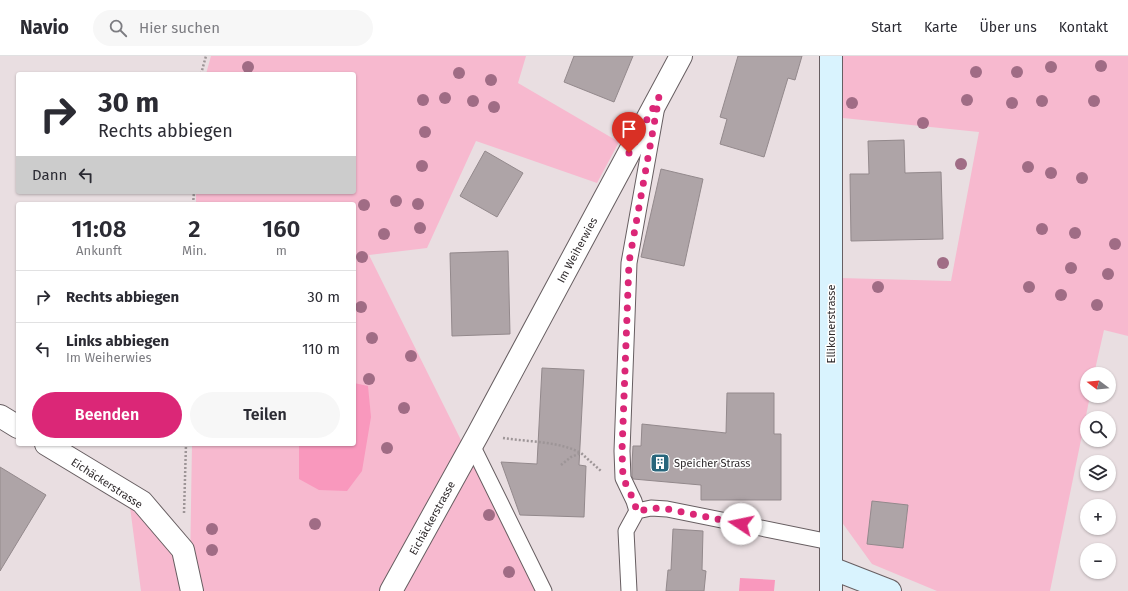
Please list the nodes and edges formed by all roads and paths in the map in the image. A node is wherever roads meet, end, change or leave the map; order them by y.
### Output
1 (206, 56) edge
2 (681, 56) edge
3 (831, 56) edge
4 (202, 72) edge
5 (659, 97) junction
6 (0, 416) edge
7 (16, 426) edge
8 (510, 439) dead end
9 (472, 445) junction
10 (49, 446) edge
11 (186, 446) edge
12 (581, 453) junction
13 (561, 465) dead end
14 (596, 466) dead end
15 (637, 512) junction
16 (830, 542) junction
17 (183, 550) junction
18 (831, 568) junction
19 (192, 591) edge
20 (391, 591) edge
21 (544, 591) edge
22 (629, 591) edge
23 (831, 591) edge
24 (890, 591) edge

1 - 4 path
2 - 5 street, Im Weiherwies
3 - 16 street, Ellikonerstrasse
5 - 9 street, Im Weiherwies
5 - 15 lane
6 - 7 street
8 - 12 path
9 - 20 street, Eichäckerstrasse
9 - 21 lane
10 - 17 street, Eichäckerstrasse
11 - 17 path
12 - 13 path
12 - 14 path
15 - 16 lane
15 - 22 lane
16 - 18 street, Ellikonerstrasse
17 - 19 street, Eichäckerstrasse
18 - 23 street, Ellikonerstrasse
18 - 24 street

